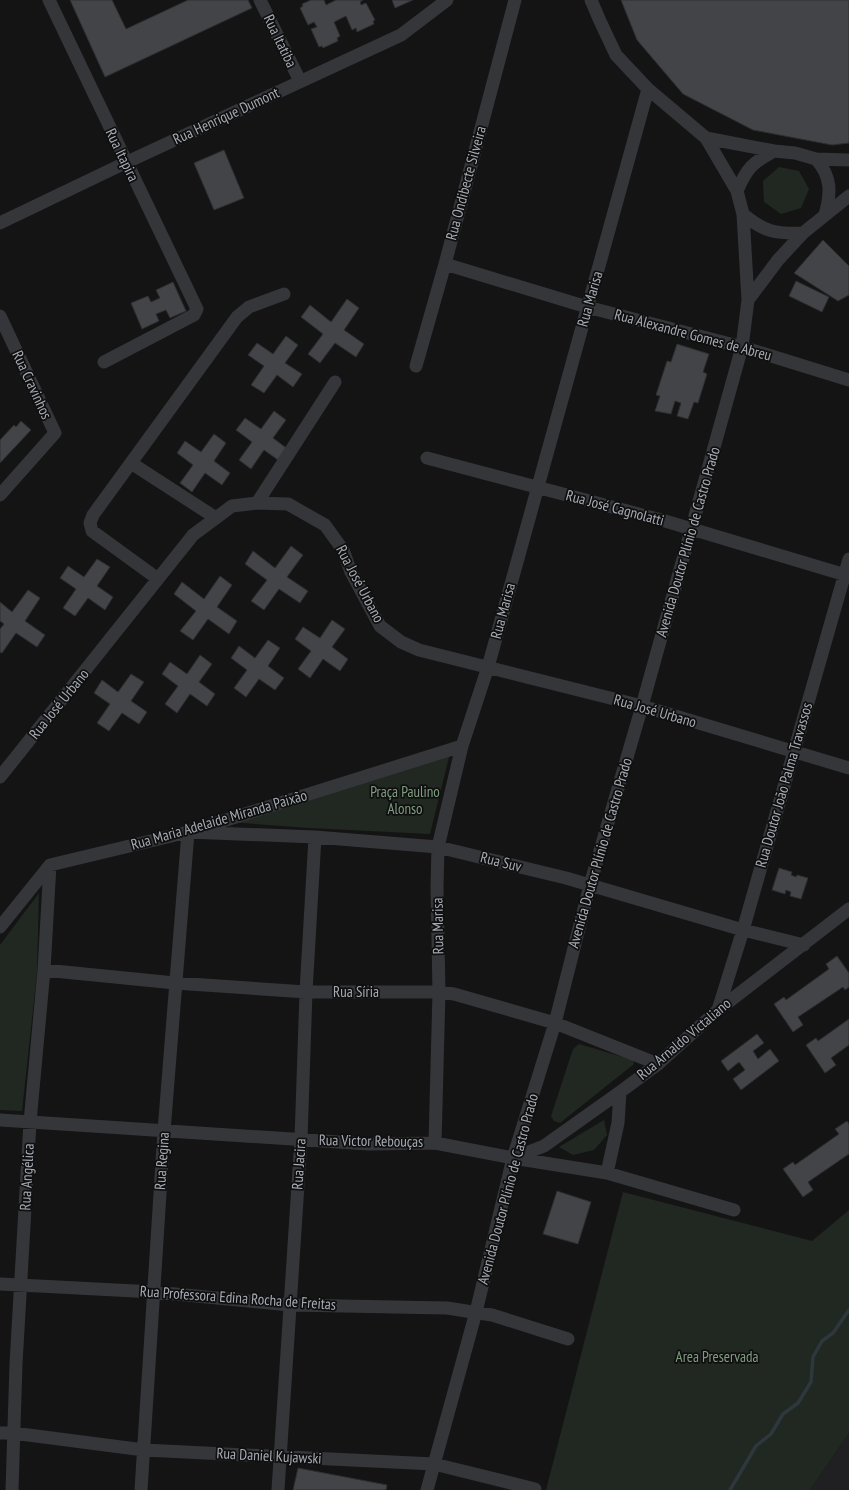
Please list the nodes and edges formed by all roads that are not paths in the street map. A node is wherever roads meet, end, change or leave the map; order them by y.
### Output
1 (49, 0) edge
2 (260, 0) edge
3 (447, 0) edge
4 (515, 0) edge
5 (591, 0) edge
6 (300, 81) junction
7 (648, 89) junction
8 (706, 138) junction
9 (774, 151) junction
10 (816, 159) junction
11 (849, 160) edge
12 (125, 162) junction
13 (737, 191) junction
14 (849, 196) edge
15 (743, 214) junction
16 (825, 215) junction
17 (0, 223) edge
18 (803, 233) junction
19 (445, 264) junction
20 (284, 294) dead end
21 (748, 300) junction
22 (587, 307) junction
23 (0, 316) edge
24 (742, 347) junction
25 (104, 362) dead end
26 (416, 366) dead end
27 (849, 380) edge
28 (335, 382) dead end
29 (426, 458) dead end
30 (131, 463) junction
31 (537, 487) junction
32 (0, 495) edge
33 (257, 503) junction
34 (216, 518) junction
35 (692, 528) junction
36 (849, 558) edge
37 (847, 575) edge
38 (158, 579) junction
39 (488, 667) junction
40 (642, 706) junction
41 (462, 746) junction
42 (794, 752) junction
43 (849, 768) edge
44 (4, 772) edge
45 (188, 832) junction
46 (315, 837) junction
47 (438, 847) junction
48 (50, 865) junction
49 (590, 885) junction
50 (849, 910) edge
51 (0, 926) edge
52 (743, 930) junction
53 (804, 945) junction
54 (44, 970) junction
55 (176, 983) junction
56 (306, 992) junction
57 (439, 992) junction
58 (718, 1010) junction
59 (555, 1023) junction
60 (658, 1064) junction
61 (620, 1092) junction
62 (0, 1120) edge
63 (30, 1122) junction
64 (164, 1131) junction
65 (301, 1139) junction
66 (435, 1143) junction
67 (513, 1158) junction
68 (607, 1173) junction
69 (734, 1210) dead end
70 (0, 1284) edge
71 (21, 1284) junction
72 (154, 1292) junction
73 (290, 1305) junction
74 (476, 1312) junction
75 (568, 1339) dead end
76 (6, 1433) edge
77 (144, 1450) junction
78 (280, 1456) junction
79 (434, 1464) junction
80 (536, 1489) edge
81 (12, 1490) edge
82 (141, 1490) edge
83 (278, 1490) edge
84 (427, 1490) edge

1 - 12 street, Rua Itapira
2 - 6 street, Rua Itatiba
3 - 6 street, Rua Henrique Dumont
4 - 19 street, Rua Ondibecte Silveira
5 - 7 street, Avenida Doutor Plínio de Castro Prado
6 - 12 street, Rua Henrique Dumont
7 - 8 street, Avenida Doutor Plínio de Castro Prado
7 - 22 street, Rua Marisa
8 - 9 street
8 - 13 street, Avenida Doutor Plínio de Castro Prado
9 - 10 street
9 - 13 street
10 - 11 street
10 - 16 street
12 - 17 street, Rua Henrique Dumont
12 - 25 street, Rua Itapira
13 - 15 street, Avenida Doutor Plínio de Castro Prado
14 - 16 street
15 - 18 street
15 - 21 street, Avenida Doutor Plínio de Castro Prado
16 - 18 street
18 - 21 street
19 - 22 street, Rua Alexandre Gomes de Abreu
19 - 26 street, Rua Ondibecte Silveira
20 - 30 street
21 - 24 street, Avenida Doutor Plínio de Castro Prado
22 - 24 street, Rua Alexandre Gomes de Abreu
22 - 31 street, Rua Marisa
23 - 32 street, Rua Cravinhos
24 - 27 street, Rua Alexandre Gomes de Abreu
24 - 35 street, Avenida Doutor Plínio de Castro Prado
28 - 33 street
29 - 31 street, Rua José Cagnolatti
30 - 34 street
30 - 38 street
31 - 35 street, Rua José Cagnolatti
31 - 39 street, Rua Marisa
33 - 34 street, Rua José Urbano
33 - 39 street, Rua José Urbano
34 - 38 street, Rua José Urbano
35 - 37 street, Rua José Cagnolatti
35 - 40 street, Avenida Doutor Plínio de Castro Prado
36 - 37 street, Rua Doutor João Palma Travassos
37 - 42 street, Rua Doutor João Palma Travassos
38 - 44 street, Rua José Urbano
39 - 40 street, Rua José Urbano
39 - 41 street, Rua Marisa
40 - 42 street, Rua José Urbano
40 - 49 street, Avenida Doutor Plínio de Castro Prado
41 - 45 street, Rua Maria Adelaide Miranda Paixão
41 - 47 street, Rua Marisa
42 - 43 street, Rua José Urbano
42 - 52 street, Rua Doutor João Palma Travassos
45 - 46 street, Rua Suv
45 - 48 street, Rua Maria Adelaide Miranda Paixão
45 - 55 street, Rua Regina
46 - 47 street, Rua Suv
46 - 56 street, Rua Jacira
47 - 49 street, Rua Suv
47 - 57 street, Rua Marisa
48 - 51 street
48 - 54 street, Rua Angélica
49 - 52 street, Rua Suv
49 - 59 street, Avenida Doutor Plínio de Castro Prado
50 - 53 street, Rua Arnaldo Victaliano
52 - 53 street, Rua Suv
52 - 58 street, Rua Doutor João Palma Travassos
53 - 58 street, Rua Arnaldo Victaliano
54 - 55 street, Rua Síria
54 - 63 street, Rua Angélica
55 - 56 street, Rua Síria
55 - 64 street, Rua Regina
56 - 57 street, Rua Síria
56 - 65 street, Rua Jacira
57 - 59 street, Rua Síria
57 - 66 street, Rua Marisa
58 - 60 street, Rua Arnaldo Victaliano
59 - 60 street, Rua Síria
59 - 67 street, Avenida Doutor Plínio de Castro Prado
60 - 61 street, Rua Arnaldo Victaliano
61 - 67 street, Rua Arnaldo Victaliano
61 - 68 street
62 - 63 street, Rua Victor Rebouças
63 - 64 street, Rua Victor Rebouças
63 - 71 street, Rua Angélica
64 - 65 street, Rua Victor Rebouças
64 - 72 street, Rua Regina
65 - 66 street, Rua Victor Rebouças
65 - 73 street, Rua Jacira
66 - 67 street, Rua Victor Rebouças
67 - 68 street, Rua Victor Rebouças
67 - 74 street, Avenida Doutor Plínio de Castro Prado
68 - 69 street, Rua Victor Rebouças
70 - 71 street, Rua Professora Edina Rocha de Freitas
71 - 72 street, Rua Professora Edina Rocha de Freitas
71 - 76 street, Rua Angélica
72 - 73 street, Rua Professora Edina Rocha de Freitas
72 - 77 street, Rua Regina
73 - 74 street, Rua Professora Edina Rocha de Freitas
73 - 78 street, Rua Jacira
74 - 75 street, Rua Professora Edina Rocha de Freitas
74 - 79 street, Avenida Doutor Plínio de Castro Prado
76 - 77 street, Rua Daniel Kujawski
76 - 81 street, Rua Angélica
77 - 78 street, Rua Daniel Kujawski
77 - 82 street, Rua Regina
78 - 79 street, Rua Daniel Kujawski
78 - 83 street, Rua Jacira
79 - 80 street, Rua Daniel Kujawski
79 - 84 street, Avenida Doutor Plínio de Castro Prado

